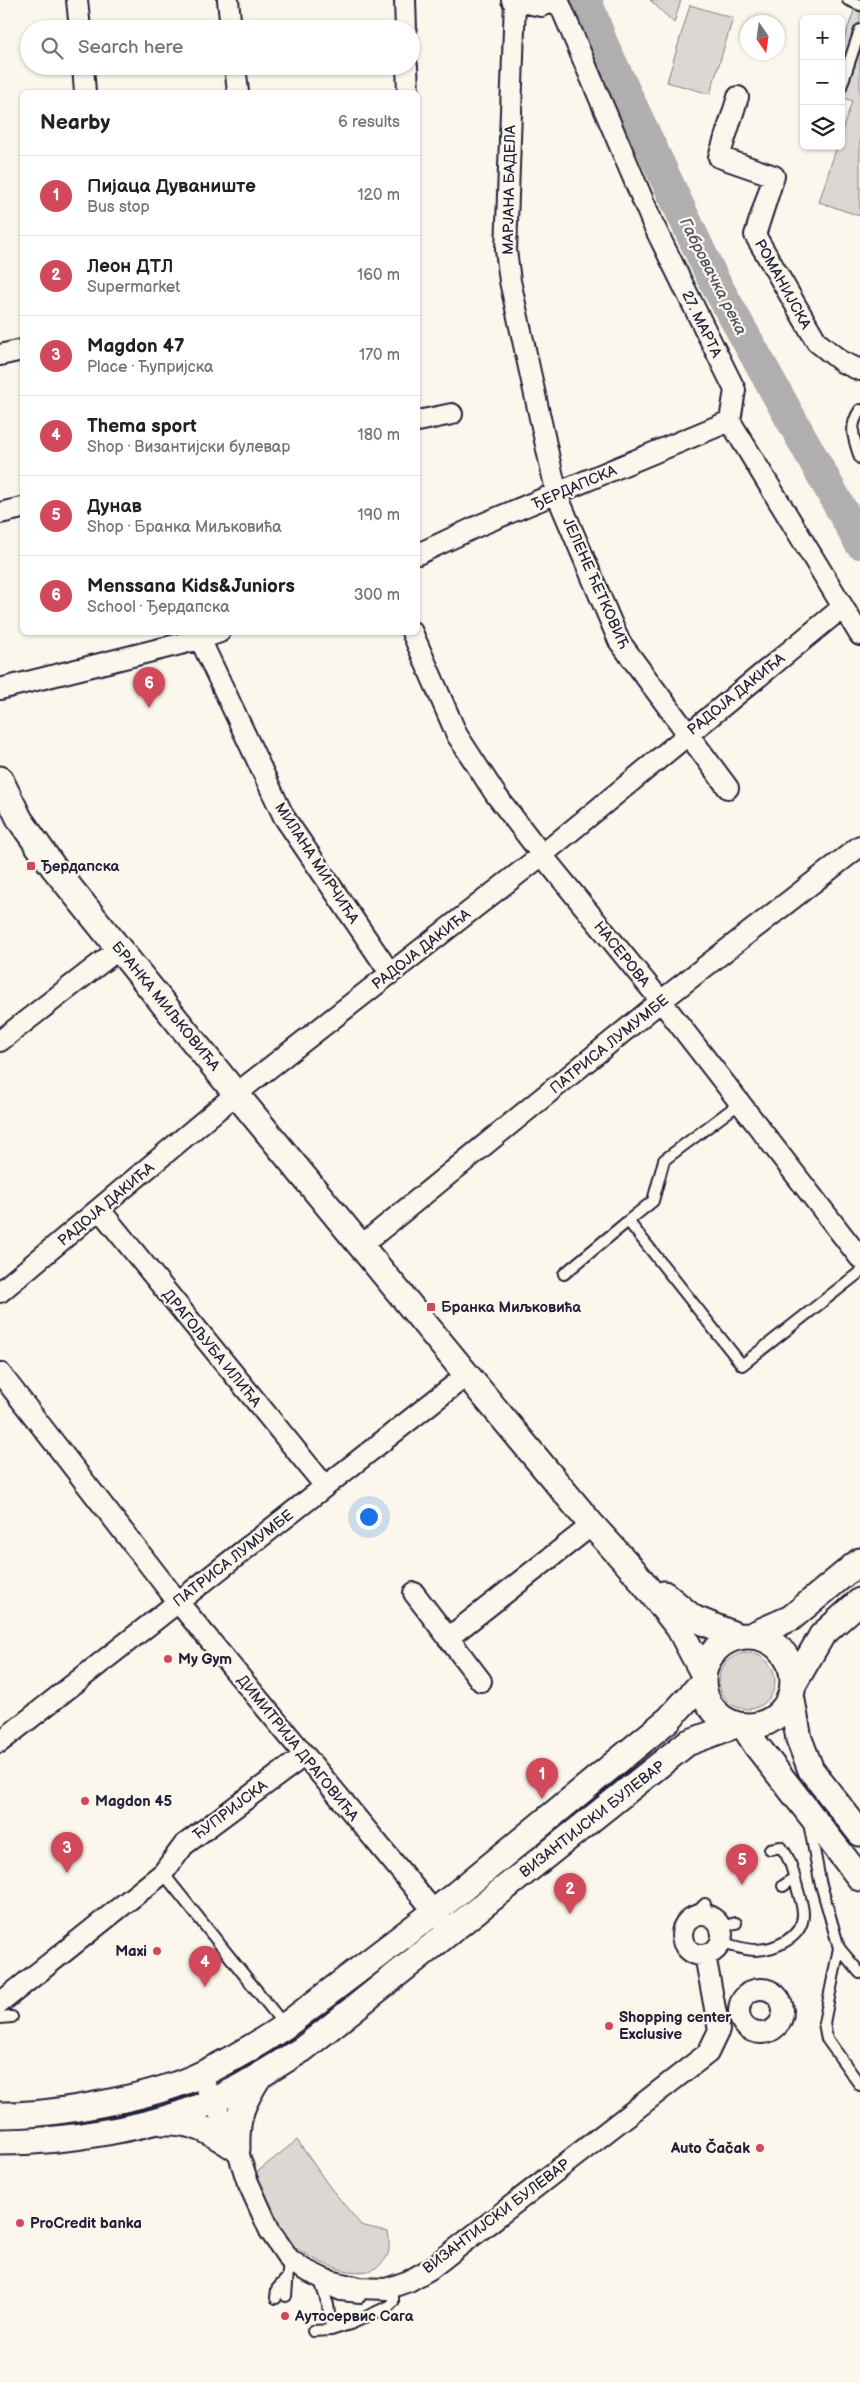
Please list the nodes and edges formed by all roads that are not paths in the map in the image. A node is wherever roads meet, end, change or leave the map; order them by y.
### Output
1 (77, 0) edge
2 (228, 0) edge
3 (405, 0) edge
4 (514, 0) edge
5 (558, 0) edge
6 (848, 0) edge
7 (860, 5) edge
8 (79, 20) edge
9 (230, 20) edge
10 (406, 20) edge
11 (860, 30) edge
12 (84, 75) edge
13 (236, 75) edge
14 (408, 75) edge
15 (845, 75) edge
16 (85, 90) edge
17 (238, 90) edge
18 (408, 90) edge
19 (738, 97) dead end
20 (20, 350) edge
21 (0, 355) edge
22 (860, 370) edge
23 (860, 410) edge
24 (452, 414) dead end
25 (420, 421) edge
26 (730, 421) junction
27 (860, 458) edge
28 (557, 495) junction
29 (20, 508) edge
30 (0, 513) edge
31 (420, 553) edge
32 (843, 607) junction
33 (212, 635) edge
34 (413, 635) edge
35 (860, 635) edge
36 (200, 640) junction
37 (0, 689) edge
38 (686, 734) junction
39 (0, 779) edge
40 (728, 788) dead end
41 (860, 846) edge
42 (542, 856) junction
43 (120, 948) junction
44 (390, 973) junction
45 (661, 1001) junction
46 (0, 1041) edge
47 (236, 1094) junction
48 (740, 1103) junction
49 (100, 1210) junction
50 (628, 1221) junction
51 (362, 1245) junction
52 (860, 1258) edge
53 (860, 1272) edge
54 (564, 1274) dead end
55 (0, 1292) edge
56 (0, 1373) edge
57 (467, 1375) junction
58 (325, 1486) junction
59 (592, 1525) junction
60 (860, 1561) edge
61 (634, 1571) junction
62 (414, 1593) dead end
63 (860, 1601) edge
64 (178, 1602) junction
65 (745, 1636) junction
66 (448, 1638) junction
67 (703, 1678) junction
68 (481, 1681) dead end
69 (792, 1690) junction
70 (740, 1725) junction
71 (0, 1742) edge
72 (305, 1755) junction
73 (806, 1810) junction
74 (859, 1830) edge
75 (770, 1849) dead end
76 (163, 1873) junction
77 (794, 1878) junction
78 (860, 1878) edge
79 (783, 1886) dead end
80 (705, 1904) dead end
81 (433, 1913) junction
82 (690, 1920) junction
83 (450, 1932) junction
84 (721, 1937) junction
85 (839, 1948) junction
86 (860, 1973) edge
87 (6, 2010) edge
88 (0, 2018) edge
89 (742, 2022) dead end
90 (285, 2026) junction
91 (719, 2030) junction
92 (200, 2075) junction
93 (260, 2075) junction
94 (860, 2085) edge
95 (212, 2101) junction
96 (0, 2115) edge
97 (150, 2123) junction
98 (0, 2142) edge
99 (237, 2149) junction
100 (293, 2268) junction
101 (322, 2287) junction
102 (389, 2288) junction
103 (281, 2297) dead end
104 (332, 2330) junction
105 (313, 2331) dead end

1 - 8 street
2 - 9 street
3 - 10 street
4 - 5 street
4 - 28 street, МАРЈАНА БАДЕЛА
5 - 26 street, 27. МАРТА
6 - 7 lane
11 - 15 lane
12 - 16 street
13 - 17 street
14 - 18 street
19 - 22 street, РОМАНИЈСКА
20 - 21 street
23 - 27 lane
24 - 25 street
26 - 28 street, ЂЕРДАПСКА
26 - 32 street
28 - 31 street, ЂЕРДАПСКА
28 - 38 street, ЈЕЛЕНЕ ЋЕТКОВИЋ
29 - 30 street
32 - 35 street
32 - 38 street, РАДОЈА ДАКИЋА
33 - 36 street
34 - 42 street, НАСЕРОВА
36 - 37 street
36 - 44 street, МИЛАНА МИРЧИЋА
38 - 40 street, ЈЕЛЕНЕ ЋЕТКОВИЋ
38 - 42 street, РАДОЈА ДАКИЋА
39 - 43 street, БРАНКА МИЉКОВИЋА
41 - 45 street, ПАТРИСА ЛУМУМБЕ
42 - 44 street, РАДОЈА ДАКИЋА
42 - 45 street, НАСЕРОВА
43 - 46 street
43 - 47 street, БРАНКА МИЉКОВИЋА
44 - 47 street, РАДОЈА ДАКИЋА
45 - 48 street, НАСЕРОВА
45 - 51 street, ПАТРИСА ЛУМУМБЕ
47 - 49 street, РАДОЈА ДАКИЋА
47 - 51 street, БРАНКА МИЉКОВИЋА
48 - 50 lane
48 - 52 street, НАСЕРОВА
49 - 55 street, РАДОЈА ДАКИЋА
49 - 58 street, ДРАГОЉУБА ИЛИЋА
50 - 53 lane
50 - 54 lane
51 - 57 street, БРАНКА МИЉКОВИЋА
56 - 64 street, ДИМИТРИЈА ДРАГОВИЋА
57 - 58 street, ПАТРИСА ЛУМУМБЕ
57 - 59 street, БРАНКА МИЉКОВИЋА
58 - 64 street, ПАТРИСА ЛУМУМБЕ
59 - 61 street, БРАНКА МИЉКОВИЋА
59 - 66 street
60 - 65 street
61 - 65 street, БРАНКА МИЉКОВИЋА
61 - 67 street, БРАНКА МИЉКОВИЋА
62 - 66 street
63 - 69 street
64 - 71 street, ПАТРИСА ЛУМУМБЕ
64 - 72 street, ДИМИТРИЈА ДРАГОВИЋА
65 - 67 street
65 - 69 street
66 - 68 street
67 - 70 street
67 - 81 street, ВИЗАНТИЈСКИ БУЛЕВАР
69 - 70 street
69 - 74 street
70 - 73 street
70 - 83 street, ВИЗАНТИЈСКИ БУЛЕВАР
72 - 76 street, ЋУПРИЈСКА
72 - 81 street, ДИМИТРИЈА ДРАГОВИЋА
73 - 78 street
73 - 85 lane
75 - 77 lane
76 - 87 street, ЋУПРИЈСКА
76 - 90 lane
77 - 79 lane
77 - 84 lane
80 - 82 lane
81 - 83 street, ДИМИТРИЈА ДРАГОВИЋА
81 - 90 street, ВИЗАНТИЈСКИ БУЛЕВАР
82 - 84 street
82 - 84 street
83 - 93 street, ВИЗАНТИЈСКИ БУЛЕВАР
84 - 91 street
85 - 86 lane
85 - 94 lane
87 - 88 lane
89 - 91 street
90 - 92 street, ВИЗАНТИЈСКИ БУЛЕВАР
91 - 102 street, ВИЗАНТИЈСКИ БУЛЕВАР
92 - 95 street
92 - 96 street, ВИЗАНТИЈСКИ БУЛЕВАР
93 - 95 street, ВИЗАНТИЈСКИ БУЛЕВАР
93 - 99 street
95 - 97 street, ВИЗАНТИЈСКИ БУЛЕВАР
95 - 99 street
97 - 98 street, ВИЗАНТИЈСКИ БУЛЕВАР
97 - 99 street
99 - 100 street
100 - 101 lane
100 - 102 street, ВИЗАНТИЈСКИ БУЛЕВАР
100 - 103 lane
101 - 102 lane
101 - 104 lane
102 - 104 lane
104 - 105 lane

